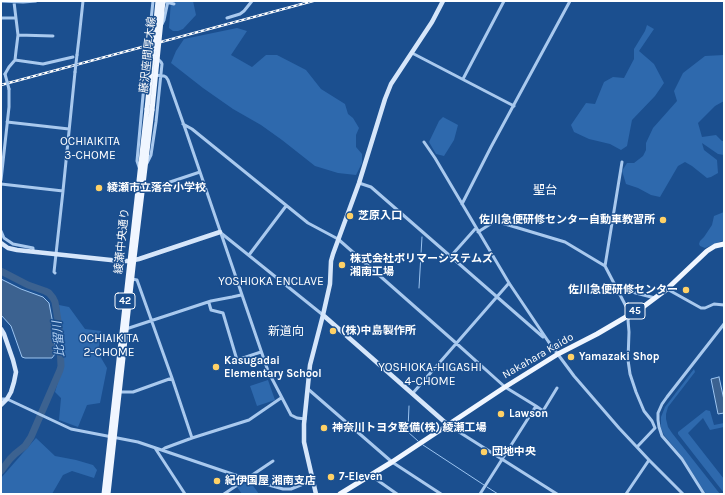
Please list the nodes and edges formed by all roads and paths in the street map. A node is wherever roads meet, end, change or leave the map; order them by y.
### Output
1 (1, 1) edge
2 (6, 1) edge
3 (36, 1) edge
4 (83, 1) edge
5 (153, 1) edge
6 (158, 1) edge
7 (166, 1) edge
8 (252, 1) edge
9 (443, 1) edge
10 (504, 1) edge
11 (570, 1) edge
12 (14, 2) junction
13 (23, 2) edge
14 (174, 4) dead end
15 (1, 18) edge
16 (16, 18) junction
17 (227, 18) dead end
18 (18, 35) junction
19 (53, 36) dead end
20 (412, 53) junction
21 (73, 57) dead end
22 (15, 60) junction
23 (145, 74) junction
24 (161, 75) junction
25 (463, 79) junction
26 (514, 106) junction
27 (150, 110) junction
28 (7, 122) junction
29 (184, 124) junction
30 (69, 129) junction
31 (424, 142) dead end
32 (622, 162) dead end
33 (142, 169) junction
34 (200, 172) junction
35 (1, 180) edge
36 (359, 183) junction
37 (1, 184) edge
38 (63, 191) junction
39 (143, 191) junction
40 (462, 204) junction
41 (286, 206) junction
42 (476, 228) junction
43 (1, 231) edge
44 (220, 232) junction
45 (478, 232) junction
46 (338, 240) junction
47 (1, 243) edge
48 (724, 245) edge
49 (33, 251) junction
50 (56, 253) junction
51 (248, 255) junction
52 (451, 256) junction
53 (132, 261) junction
54 (605, 266) junction
55 (55, 273) dead end
56 (132, 279) junction
57 (509, 283) junction
58 (615, 284) junction
59 (667, 289) junction
60 (241, 294) junction
61 (497, 296) junction
62 (655, 299) junction
63 (209, 303) junction
64 (724, 305) edge
65 (630, 314) junction
66 (323, 315) junction
67 (152, 322) junction
68 (724, 324) edge
69 (126, 329) junction
70 (1, 330) edge
71 (548, 341) junction
72 (456, 343) junction
73 (261, 352) junction
74 (558, 354) junction
75 (172, 378) junction
76 (505, 387) junction
77 (307, 388) junction
78 (558, 388) dead end
79 (119, 392) junction
80 (413, 393) junction
81 (282, 398) junction
82 (1, 399) edge
83 (7, 400) junction
84 (1, 405) edge
85 (536, 406) junction
86 (305, 419) junction
87 (658, 420) junction
88 (652, 421) junction
89 (448, 425) junction
90 (112, 437) junction
91 (192, 438) junction
92 (637, 447) junction
93 (155, 448) junction
94 (162, 450) junction
95 (502, 459) junction
96 (649, 460) junction
97 (273, 461) dead end
98 (392, 462) junction
99 (370, 476) junction
100 (247, 479) junction
101 (313, 480) junction
102 (229, 493) edge
103 (343, 493) edge
104 (553, 493) edge
105 (104, 494) edge
106 (108, 494) edge
107 (185, 494) edge
108 (224, 494) edge
109 (316, 494) edge
110 (397, 494) edge
111 (441, 494) edge
112 (480, 494) edge
113 (557, 494) edge
114 (626, 494) edge
115 (683, 494) edge
116 (704, 494) edge

1 - 2 street
2 - 12 street
3 - 13 street
4 - 30 street, bridge
5 - 7 street
6 - 7 street
6 - 27 main road, 藤沢座間厚木線 / 42, bridge
7 - 14 street
7 - 27 main road, 藤沢座間厚木線 / 42, bridge
8 - 17 street
9 - 20 street
10 - 25 street
11 - 26 street
12 - 13 street
12 - 16 street
15 - 16 street
16 - 18 street
18 - 19 street
18 - 22 street
20 - 25 street
20 - 36 street
21 - 22 street
22 - 28 street, bridge
23 - 24 street
23 - 24 street
23 - 33 street
24 - 29 street
24 - 33 street
25 - 26 street
26 - 40 street
27 - 33 main road, 綾瀬中央通り / 42
28 - 30 street
28 - 35 street
29 - 34 street
29 - 41 street
30 - 38 street
31 - 40 street
32 - 54 street
33 - 39 main road, 綾瀬中央通り / 42
33 - 53 main road, 綾瀬中央通り / 42
34 - 39 street
34 - 44 street
36 - 46 street
36 - 52 street
37 - 38 street
38 - 50 street
39 - 53 main road, 綾瀬中央通り / 42
40 - 42 street
41 - 46 street
41 - 51 street
42 - 45 street
42 - 52 street
43 - 49 street
44 - 51 street
44 - 53 street
44 - 60 street
45 - 54 street
45 - 57 street
46 - 66 street
46 - 72 street
47 - 49 street
48 - 59 main road, Nakahara Kaido / 45
49 - 50 street
50 - 53 street
50 - 55 street
51 - 66 street
52 - 61 street
53 - 56 main road, 綾瀬中央通り / 42
53 - 90 main road, 綾瀬中央通り / 42
54 - 58 street
56 - 67 street
56 - 69 main road, 綾瀬中央通り / 42
57 - 61 street
57 - 71 street
58 - 62 street
58 - 65 street
59 - 62 main road, Nakahara Kaido / 45
59 - 64 street
60 - 63 street
60 - 73 street
61 - 71 street
61 - 72 street
62 - 65 main road, Nakahara Kaido / 45
63 - 67 street
63 - 73 street
65 - 74 main road, Nakahara Kaido / 45
65 - 88 street
66 - 77 street
66 - 80 street
67 - 69 street
67 - 75 street
68 - 87 street
69 - 79 main road, 綾瀬中央通り / 42
70 - 83 street
71 - 74 street
72 - 76 street
72 - 80 street
73 - 81 street
74 - 76 main road, Nakahara Kaido / 45
74 - 92 street
75 - 79 street
75 - 91 street
76 - 85 street
76 - 89 main road, Nakahara Kaido / 45
77 - 86 street
77 - 98 street
78 - 85 street
79 - 90 main road, 綾瀬中央通り / 42
80 - 89 street
81 - 86 street
81 - 91 street
82 - 83 street
83 - 84 street
83 - 90 street
85 - 95 street
86 - 101 street
87 - 88 street
87 - 116 street
88 - 92 street
89 - 95 street
89 - 98 main road, Nakahara Kaido / 45
90 - 93 street
90 - 105 main road, 綾瀬中央通り / 42
90 - 106 main road, 綾瀬中央通り / 42
91 - 94 street
92 - 96 street
93 - 94 street
93 - 107 street
94 - 100 street
95 - 104 street
95 - 112 street
96 - 114 street
96 - 115 street
97 - 100 street
98 - 99 main road, Nakahara Kaido / 45
98 - 111 street
99 - 103 main road, Nakahara Kaido / 45
99 - 110 street
100 - 101 street
100 - 102 street
101 - 109 street
102 - 108 street
104 - 113 street

